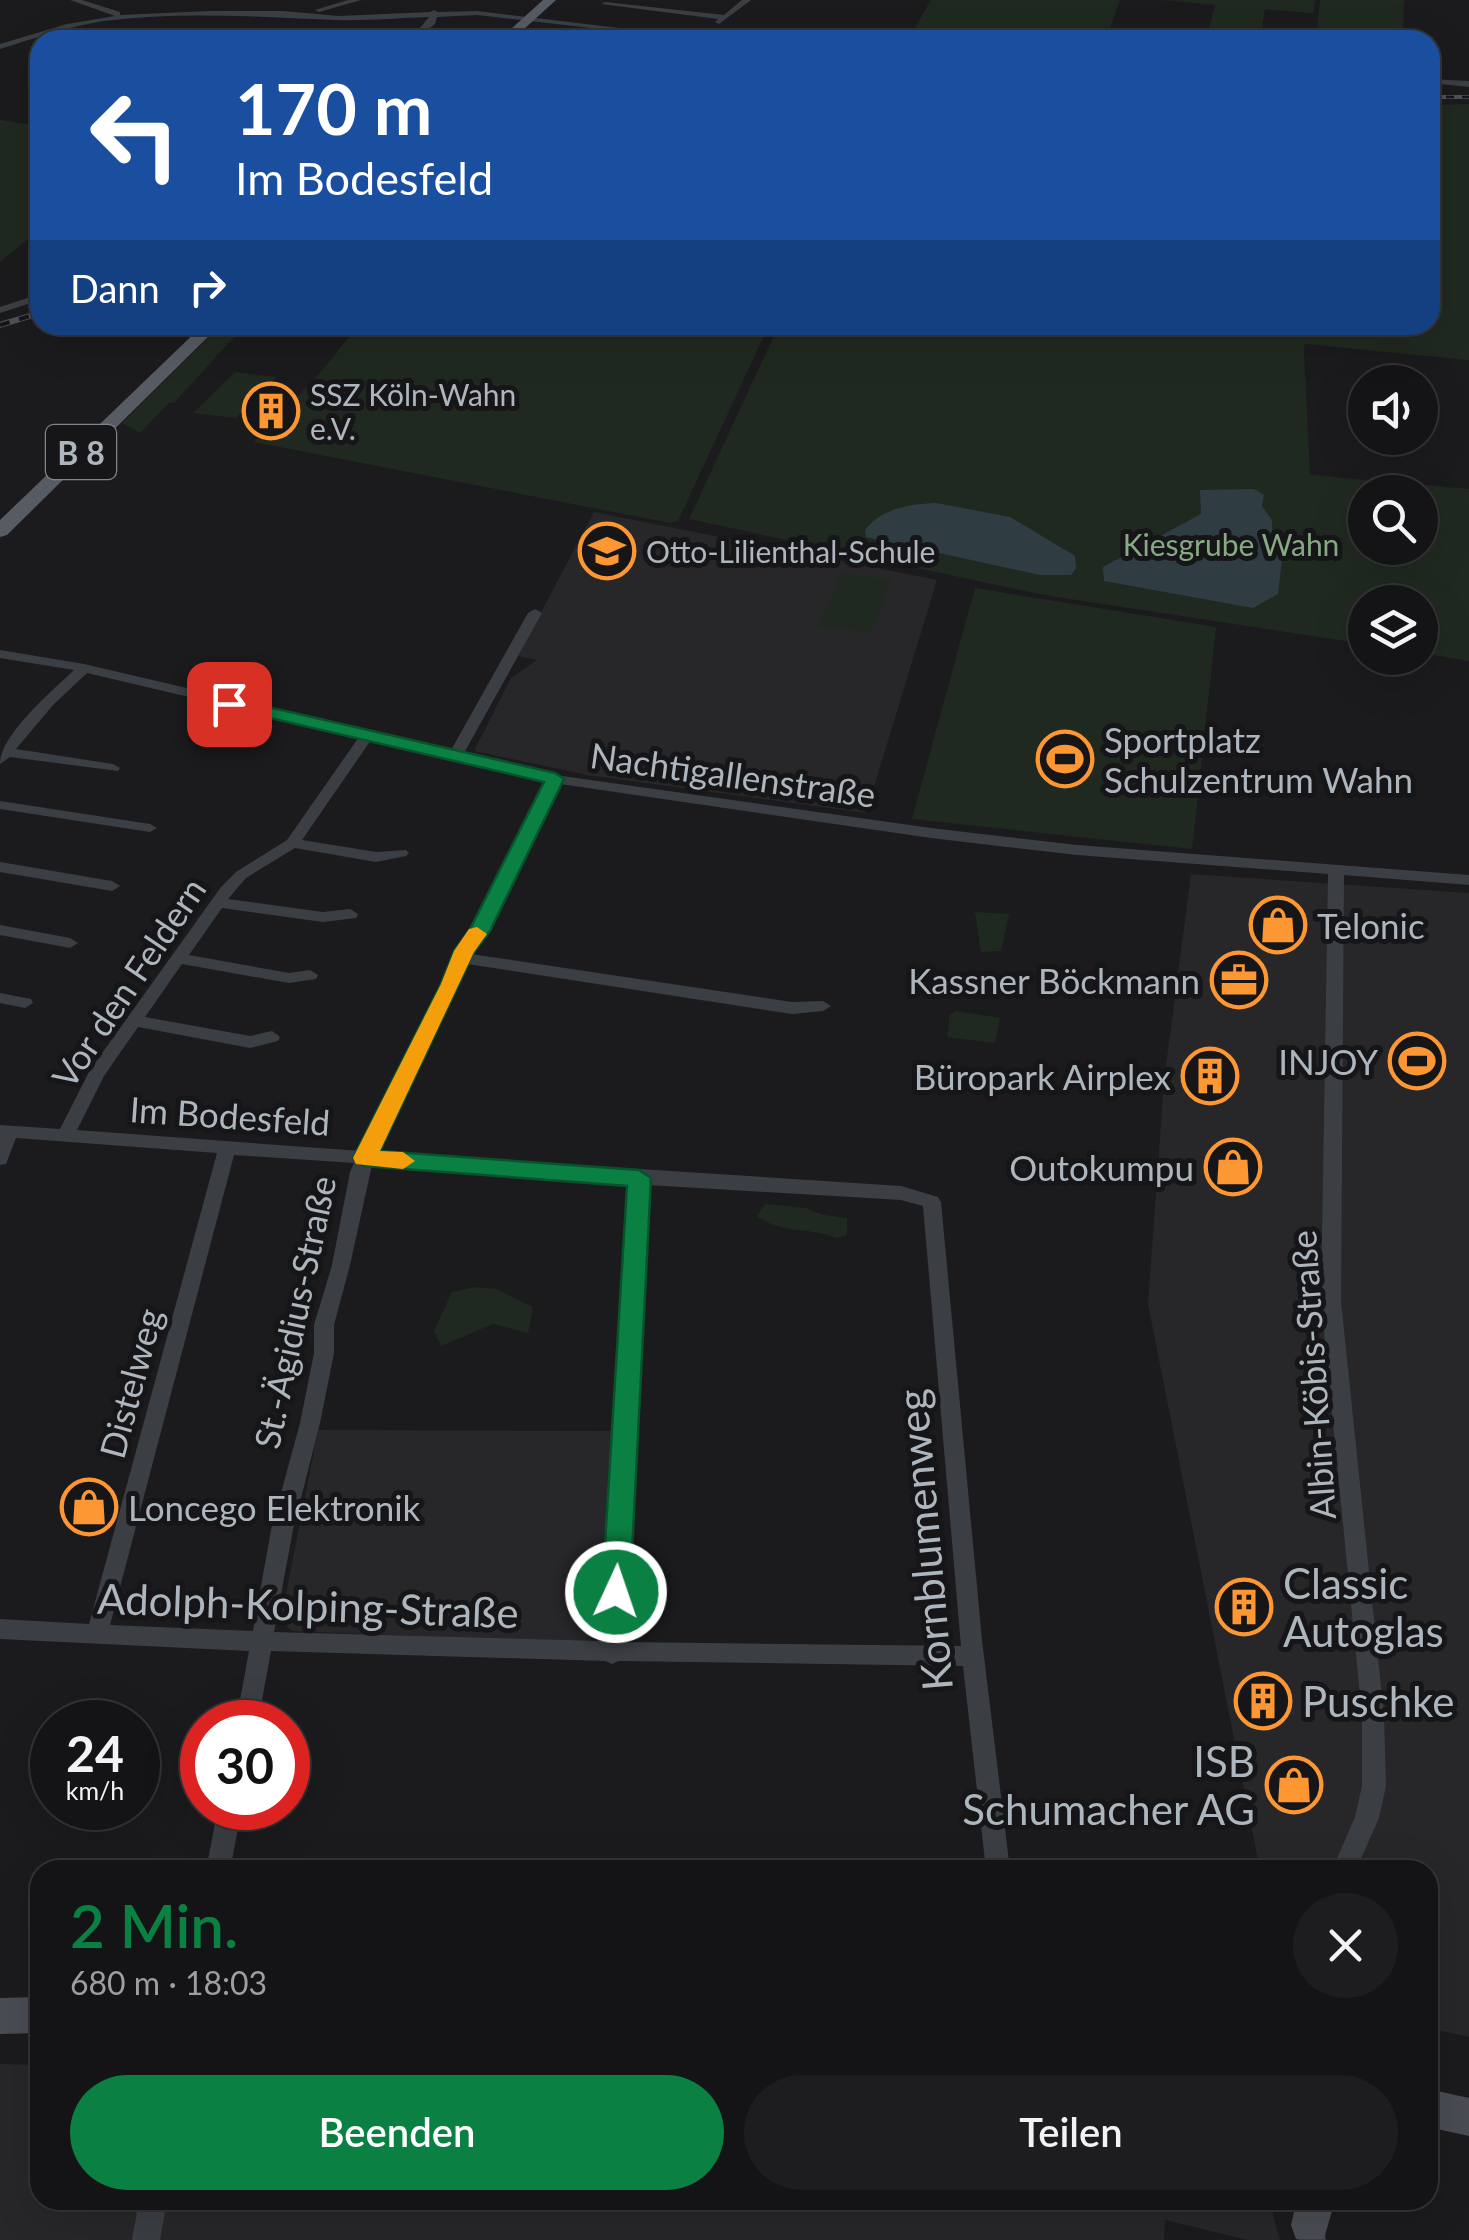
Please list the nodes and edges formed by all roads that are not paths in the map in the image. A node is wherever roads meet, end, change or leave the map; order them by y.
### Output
1 (74, 0) edge
2 (357, 0) edge
3 (550, 0) edge
4 (680, 0) edge
5 (747, 0) edge
6 (609, 2) edge
7 (344, 5) junction
8 (668, 11) junction
9 (273, 12) junction
10 (434, 12) junction
11 (122, 15) junction
12 (725, 17) junction
13 (346, 18) junction
14 (528, 18) junction
15 (585, 19) dead end
16 (24, 30) dead end
17 (56, 30) edge
18 (424, 30) edge
19 (515, 30) edge
20 (631, 30) edge
21 (709, 30) edge
22 (30, 32) edge
23 (30, 37) edge
24 (0, 47) edge
25 (1440, 82) edge
26 (1469, 84) edge
27 (30, 301) edge
28 (0, 310) edge
29 (202, 335) edge
30 (0, 531) edge
31 (535, 614) dead end
32 (0, 654) edge
33 (84, 668) junction
34 (366, 737) junction
35 (4, 756) edge
36 (454, 758) junction
37 (113, 768) dead end
38 (555, 779) junction
39 (0, 805) edge
40 (150, 828) dead end
41 (292, 842) junction
42 (401, 853) dead end
43 (0, 866) edge
44 (1336, 870) junction
45 (1469, 880) edge
46 (112, 886) dead end
47 (217, 902) junction
48 (350, 914) dead end
49 (0, 930) edge
50 (70, 943) dead end
51 (179, 958) junction
52 (462, 958) junction
53 (310, 975) dead end
54 (0, 998) edge
55 (25, 1002) dead end
56 (823, 1006) dead end
57 (134, 1021) junction
58 (272, 1037) dead end
59 (5, 1132) edge
60 (66, 1135) junction
61 (227, 1148) junction
62 (364, 1158) junction
63 (0, 1159) edge
64 (639, 1178) junction
65 (932, 1202) joint
66 (0, 1629) edge
67 (97, 1634) junction
68 (264, 1644) junction
69 (612, 1654) junction
70 (972, 1656) junction
71 (253, 1700) edge
72 (226, 1830) edge
73 (220, 1860) edge
74 (997, 1860) edge
75 (1348, 1860) edge
76 (0, 2016) edge
77 (30, 2016) edge
78 (1438, 2110) edge
79 (1469, 2117) edge
80 (151, 2210) edge
81 (146, 2240) edge

1 - 11 street
2 - 7 street
3 - 14 main road
4 - 8 street
5 - 12 street
6 - 8 street
6 - 15 street
7 - 9 street
7 - 13 street
8 - 12 street
9 - 11 street
9 - 13 street
10 - 13 street
10 - 14 street
10 - 18 street
11 - 17 street
12 - 21 street
14 - 19 main road
14 - 20 street
16 - 22 street
23 - 24 street
25 - 26 street
27 - 28 street
29 - 30 main road, B 8
31 - 36 street
32 - 33 street, Nachtigallenstraße
33 - 34 street, Nachtigallenstraße
33 - 35 street
34 - 36 street, Nachtigallenstraße
34 - 41 street, Vor den Feldern
35 - 37 street
36 - 38 street, Nachtigallenstraße
38 - 44 street, Nachtigallenstraße
38 - 52 street, St.-Ägidius-Straße
39 - 40 street
41 - 42 street
41 - 47 street, Vor den Feldern
43 - 46 street
44 - 45 street, Nachtigallenstraße
44 - 75 street, Albin-Köbis-Straße
47 - 48 street
47 - 51 street, Vor den Feldern
49 - 50 street
51 - 53 street
51 - 57 street, Vor den Feldern
52 - 56 street
52 - 62 street, St.-Ägidius-Straße
54 - 55 street
57 - 58 street
57 - 60 street, Vor den Feldern
59 - 60 street, Im Bodesfeld
59 - 63 street
60 - 61 street, Im Bodesfeld
61 - 62 street, Im Bodesfeld
61 - 67 street, Distelweg
62 - 64 street, Im Bodesfeld
62 - 68 street, St.-Ägidius-Straße
64 - 65 street, Im Bodesfeld
64 - 69 street
65 - 70 street, Kornblumenweg
66 - 67 street, Adolph-Kolping-Straße
67 - 68 street, Adolph-Kolping-Straße
68 - 69 street, Adolph-Kolping-Straße
68 - 71 street, St.-Ägidius-Straße
69 - 70 street, Adolph-Kolping-Straße
70 - 74 street, Kornblumenweg
72 - 73 street
76 - 77 main road
78 - 79 main road
80 - 81 street

